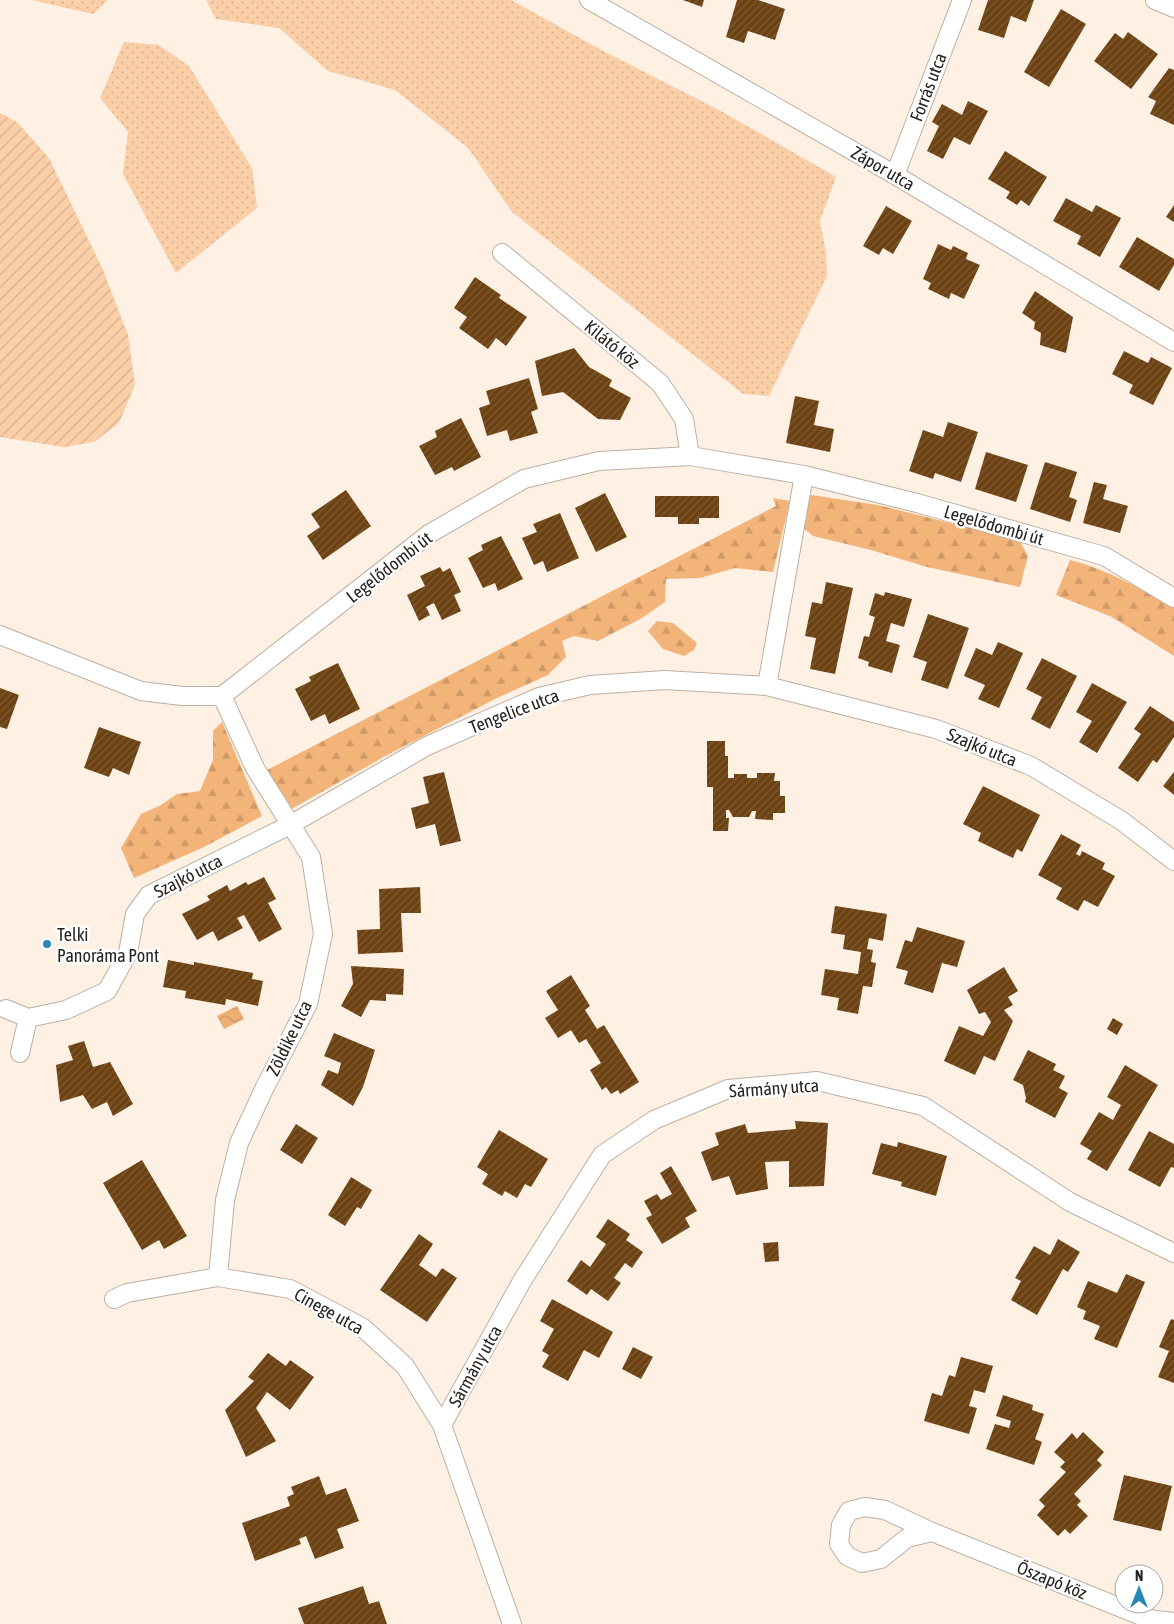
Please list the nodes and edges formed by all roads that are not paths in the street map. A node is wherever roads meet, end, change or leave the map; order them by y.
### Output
1 (589, 0) edge
2 (962, 0) edge
3 (1155, 0) edge
4 (1174, 8) edge
5 (895, 175) junction
6 (502, 253) dead end
7 (1174, 342) edge
8 (690, 456) junction
9 (804, 475) junction
10 (1174, 598) edge
11 (0, 635) edge
12 (767, 686) junction
13 (222, 696) junction
14 (290, 825) junction
15 (1174, 861) edge
16 (6, 1009) dead end
17 (28, 1018) junction
18 (20, 1053) dead end
19 (1174, 1253) edge
20 (218, 1277) junction
21 (114, 1299) dead end
22 (442, 1425) junction
23 (932, 1532) junction
24 (1174, 1622) edge
25 (512, 1624) edge

1 - 5 street, Zápor utca
2 - 5 street, Forrás utca
3 - 4 street
5 - 7 street, Zápor utca
6 - 8 street, Kilátó köz
8 - 9 street, Legelődombi út
8 - 13 street, Legelődombi út
9 - 10 street, Legelődombi út
9 - 12 street
11 - 13 street
12 - 14 street, Tengelice utca
12 - 15 street, Szajkó utca
13 - 14 street, Zöldike utca
14 - 17 street, Szajkó utca
14 - 20 street, Zöldike utca
16 - 17 street
17 - 18 street
19 - 22 street, Sármány utca
20 - 21 street, Cinege utca
20 - 22 street, Cinege utca
22 - 25 street, Cinege utca
23 - 23 street, Őszapó köz
23 - 24 street, Őszapó köz

